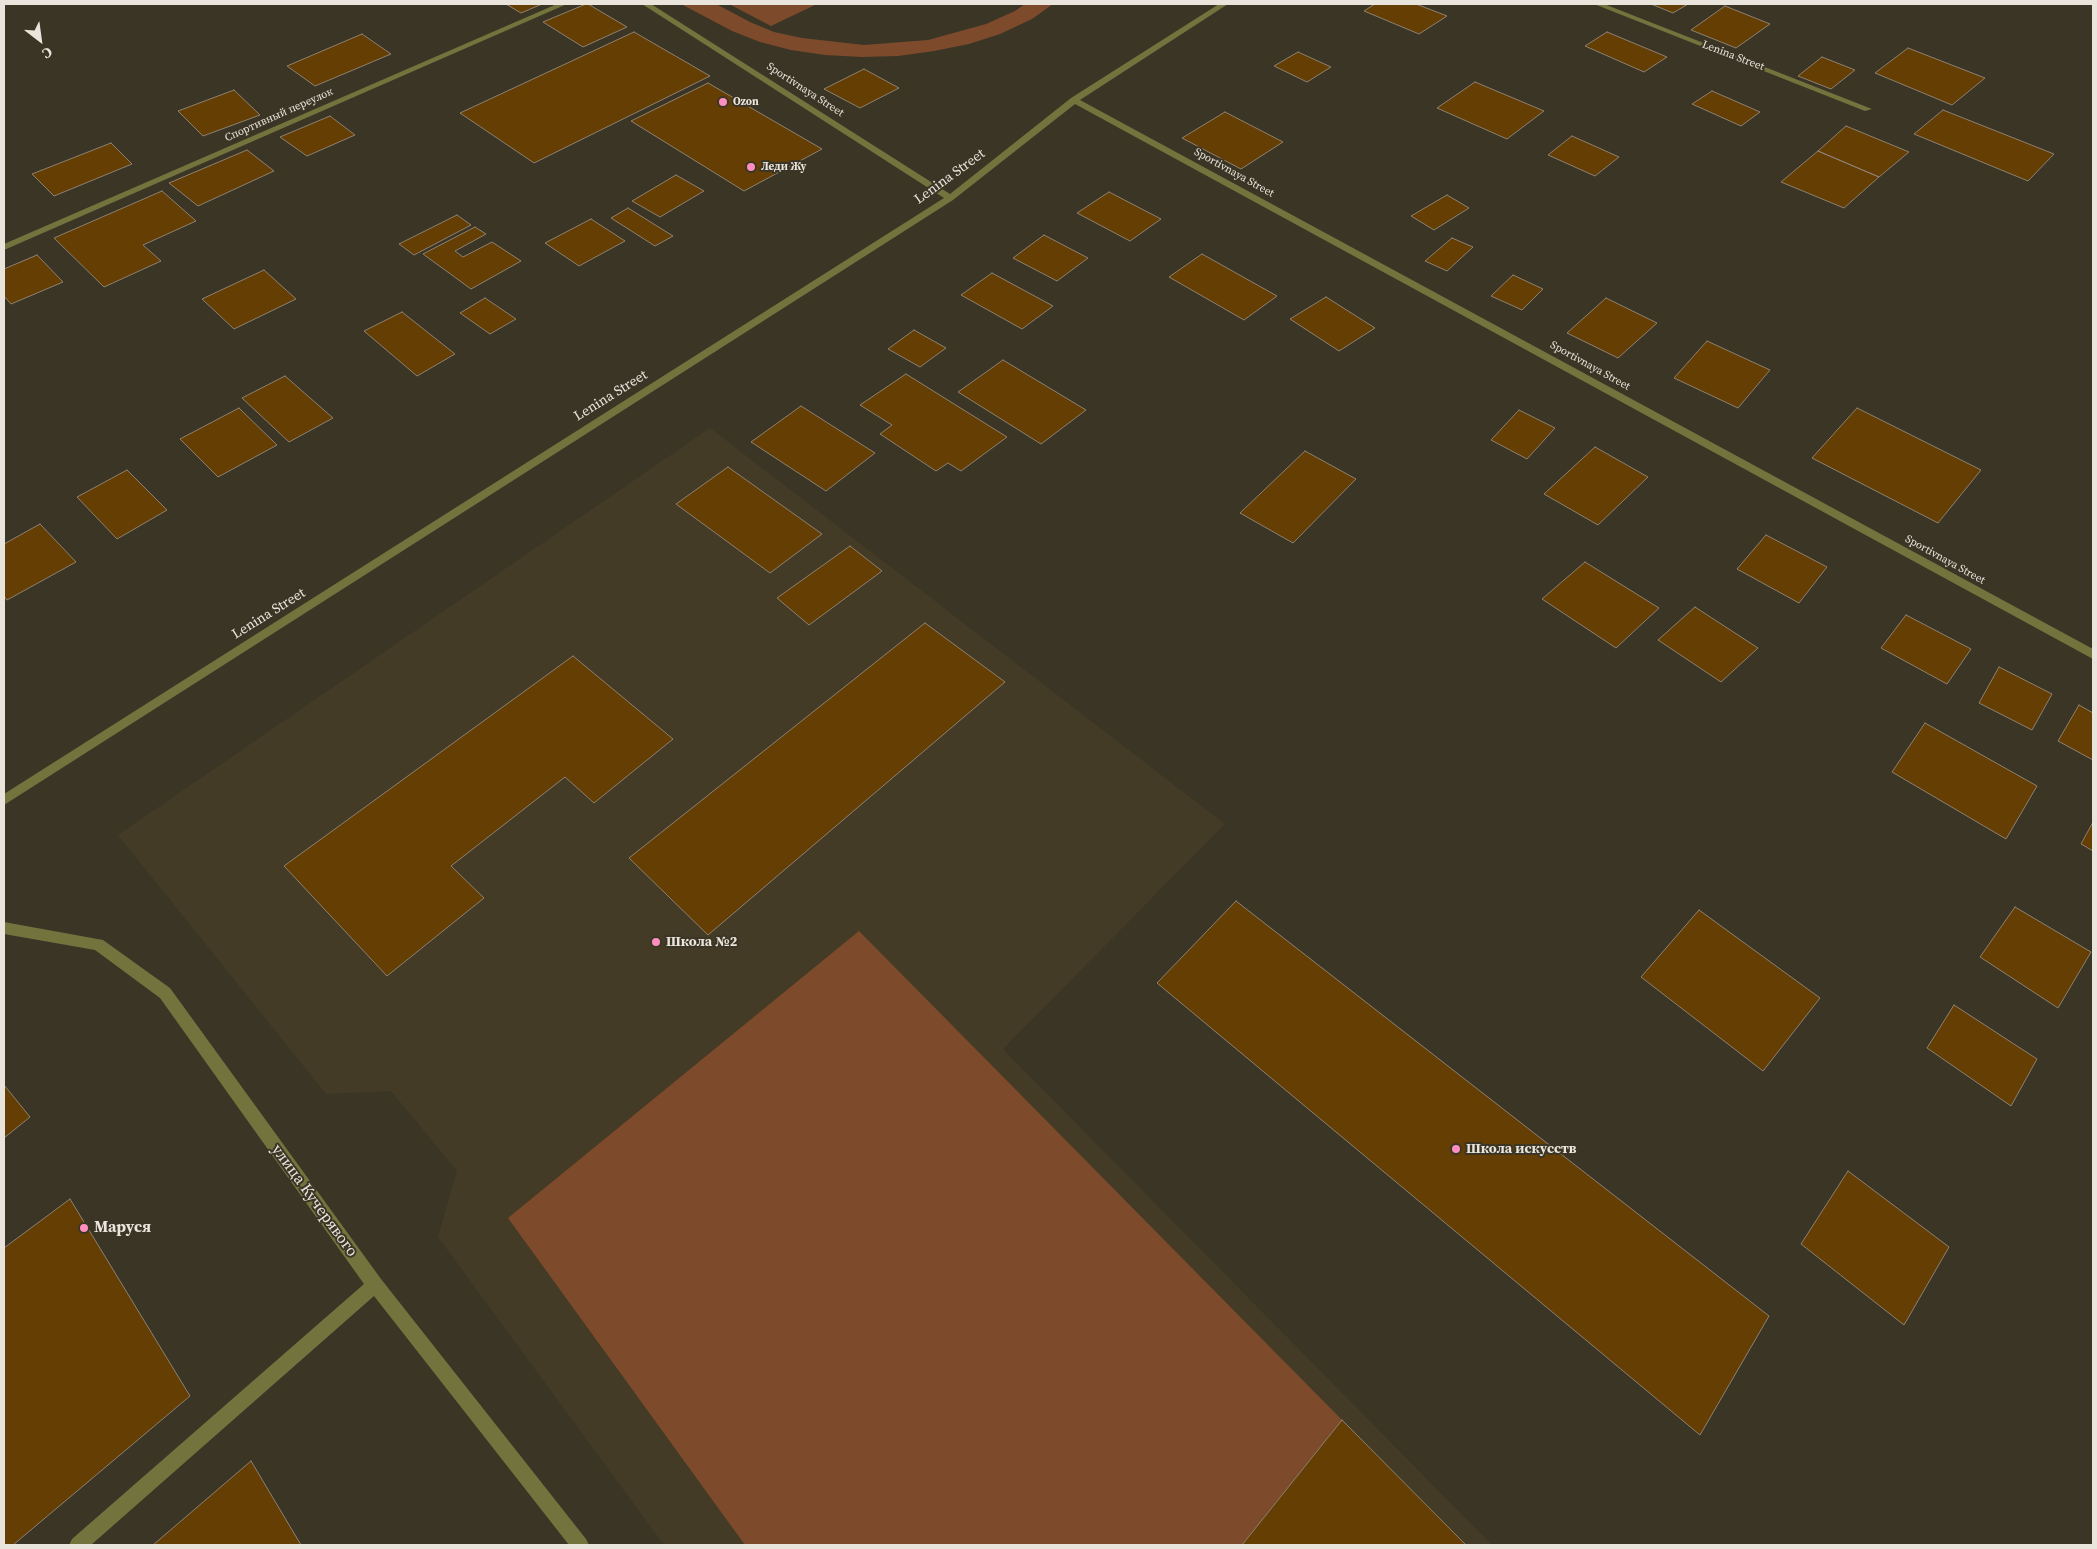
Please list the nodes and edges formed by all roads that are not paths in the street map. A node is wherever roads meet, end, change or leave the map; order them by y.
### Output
1 (563, 4) edge
2 (646, 4) edge
3 (1224, 4) edge
4 (1598, 4) edge
5 (1074, 100) junction
6 (1868, 109) dead end
7 (950, 198) junction
8 (4, 247) edge
9 (2093, 654) edge
10 (4, 800) edge
11 (4, 928) edge
12 (374, 1285) junction
13 (78, 1545) edge
14 (580, 1545) edge

1 - 8 street, Спортивный переулок
2 - 7 street, Sportivnaya Street
3 - 5 street, Lenina Street
4 - 6 street, Lenina Street
5 - 7 street, Lenina Street
5 - 9 street, Sportivnaya Street
7 - 10 street, Lenina Street
11 - 12 street, улица Кучерявого
12 - 13 street
12 - 14 street, улица Кучерявого

